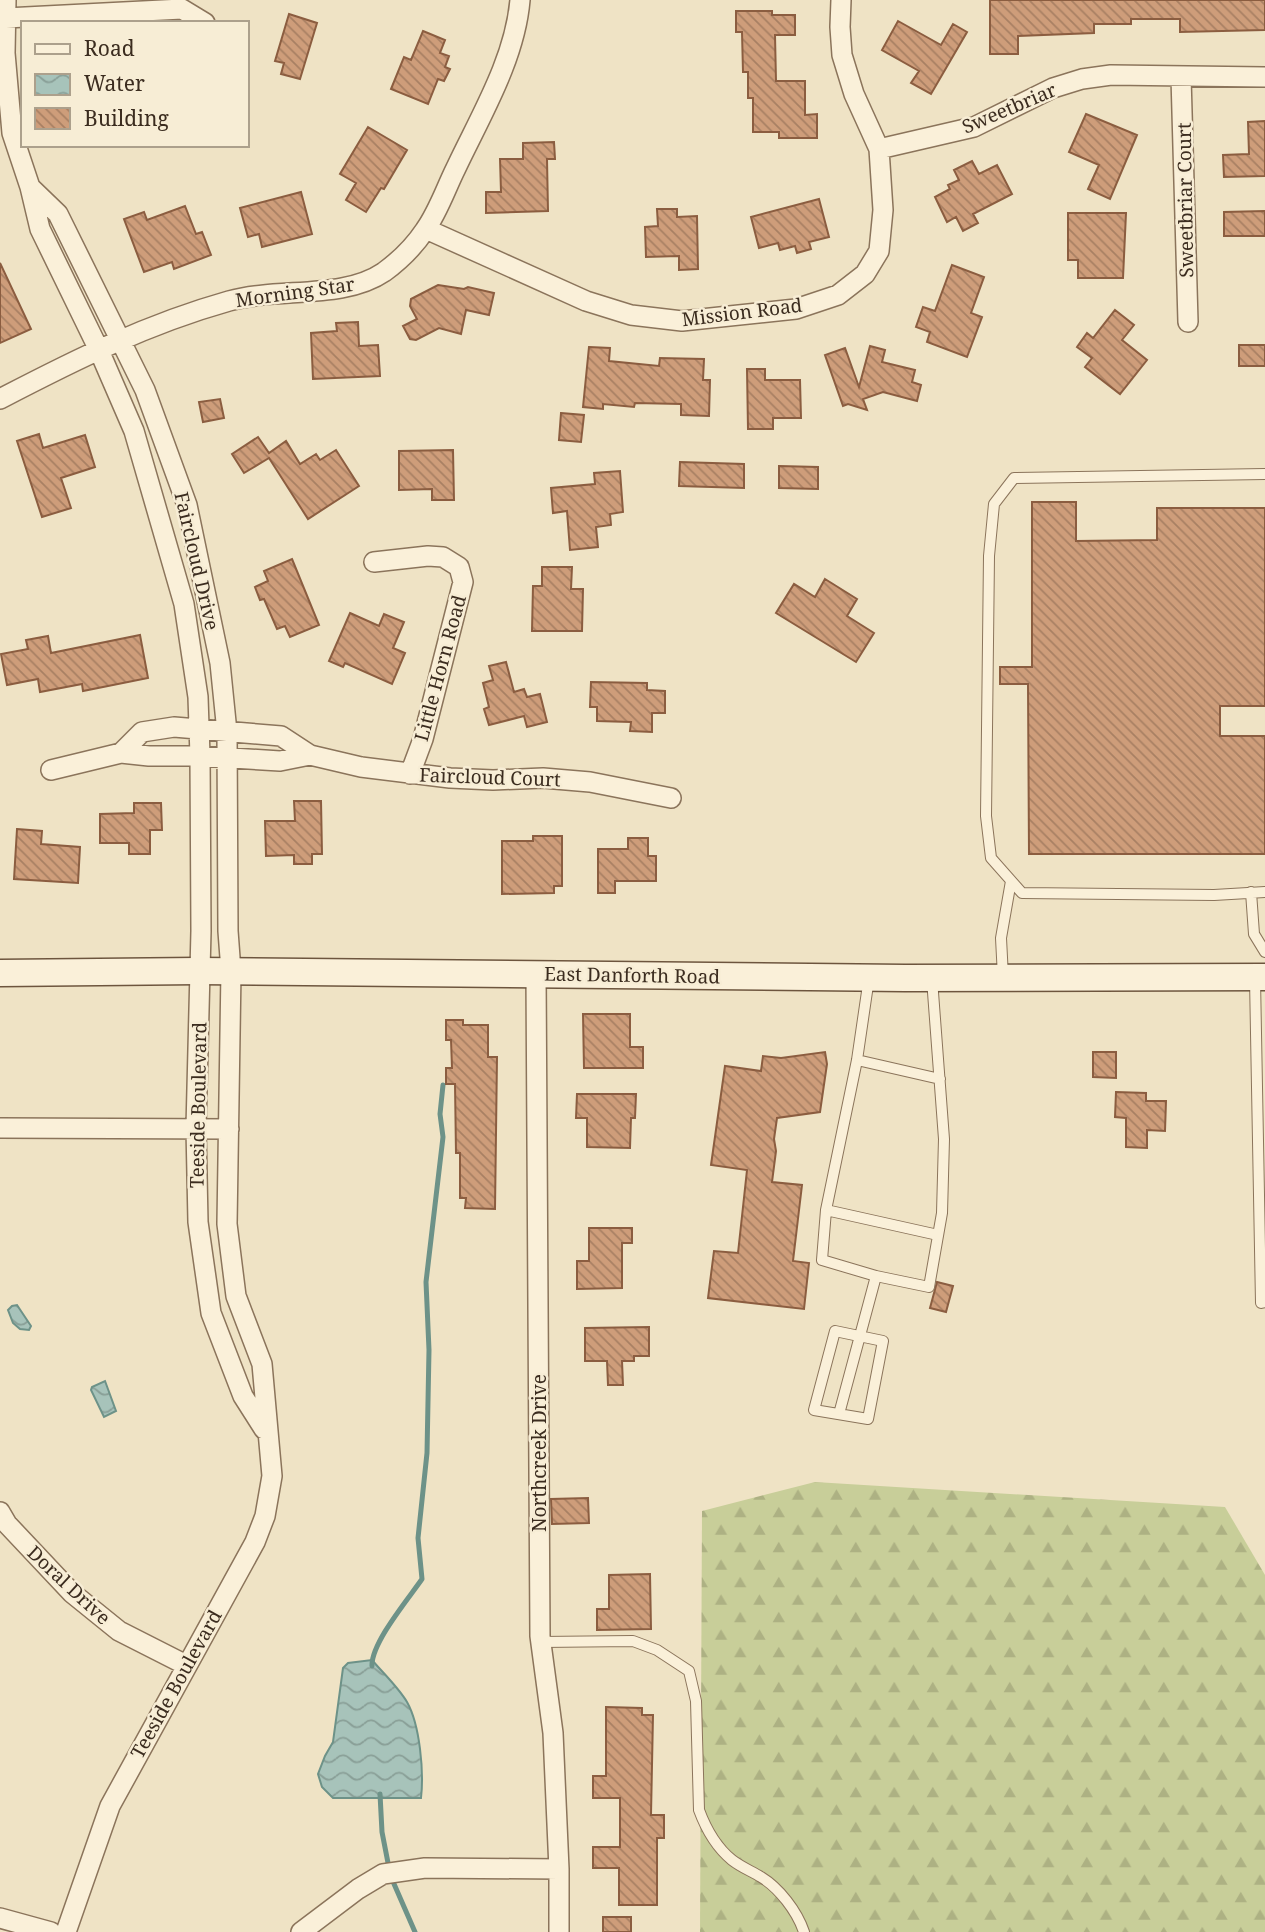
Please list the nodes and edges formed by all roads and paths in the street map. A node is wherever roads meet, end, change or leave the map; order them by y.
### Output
1 (520, 0) edge
2 (841, 0) edge
3 (6, 9) edge
4 (202, 21) edge
5 (3, 53) edge
6 (1265, 76) edge
7 (1181, 77) junction
8 (879, 149) junction
9 (30, 187) junction
10 (426, 229) junction
11 (1188, 322) dead end
12 (120, 340) junction
13 (98, 348) junction
14 (0, 399) edge
15 (1265, 474) edge
16 (374, 562) dead end
17 (199, 730) junction
18 (227, 732) junction
19 (121, 752) junction
20 (200, 755) junction
21 (310, 755) junction
22 (229, 758) junction
23 (51, 770) dead end
24 (410, 774) junction
25 (671, 798) dead end
26 (1011, 881) junction
27 (1251, 892) junction
28 (1265, 892) edge
29 (1265, 952) edge
30 (198, 971) junction
31 (231, 971) junction
32 (0, 973) edge
33 (536, 974) junction
34 (1260, 976) edge
35 (869, 977) junction
36 (932, 978) junction
37 (1003, 978) junction
38 (857, 1060) junction
39 (940, 1079) junction
40 (0, 1128) edge
41 (196, 1128) junction
42 (229, 1129) junction
43 (1262, 1195) edge
44 (826, 1210) junction
45 (938, 1236) junction
46 (1262, 1250) edge
47 (876, 1276) junction
48 (1265, 1302) edge
49 (860, 1336) junction
50 (839, 1414) junction
51 (267, 1435) junction
52 (0, 1512) edge
53 (541, 1642) junction
54 (186, 1665) junction
55 (559, 1869) junction
56 (0, 1918) edge
57 (51, 1932) edge
58 (66, 1932) edge
59 (301, 1932) edge
60 (559, 1932) edge
61 (804, 1932) edge

1 - 10 street, Morning Star
2 - 8 street, Mission Road
3 - 4 street
3 - 5 street, Faircloud Drive
5 - 9 street, Faircloud Drive
6 - 7 street, Sweetbriar
7 - 8 street, Sweetbriar
7 - 11 street, Sweetbriar Court
8 - 10 street, Mission Road
9 - 12 street, Faircloud Drive
9 - 13 street, Faircloud Drive
10 - 12 street, Morning Star
12 - 13 street, Morning Star
12 - 18 street, Faircloud Drive
13 - 14 street, Morning Star
13 - 17 street, Faircloud Drive
15 - 26 lane
16 - 24 street, Little Horn Road
17 - 18 street, Faircloud Court
17 - 19 street, Faircloud Court
17 - 20 street, Faircloud Drive
18 - 21 street, Faircloud Court
18 - 22 street, Faircloud Drive
19 - 20 street, Faircloud Court
19 - 23 street, Faircloud Court
20 - 22 street, Faircloud Court
20 - 30 street, Faircloud Drive
21 - 22 street, Faircloud Court
21 - 24 street, Faircloud Court
22 - 31 street, Faircloud Drive
24 - 25 street, Faircloud Court
26 - 27 lane
26 - 37 lane
27 - 28 lane
27 - 29 lane
30 - 31 street, East Danforth Road
30 - 32 street, East Danforth Road
30 - 41 street, Teeside Boulevard
31 - 33 street, East Danforth Road
31 - 42 street, Teeside Boulevard
33 - 35 street, East Danforth Road
33 - 53 street, Northcreek Drive
34 - 37 street, East Danforth Road
34 - 43 lane
35 - 36 street, East Danforth Road
35 - 38 lane
36 - 37 street, East Danforth Road
36 - 39 lane
38 - 39 lane
38 - 44 lane
39 - 45 lane
40 - 41 street
41 - 42 street
41 - 51 street, Teeside Boulevard
42 - 51 street, Teeside Boulevard
43 - 46 lane
44 - 45 lane
44 - 47 lane
45 - 47 lane
46 - 48 lane
47 - 49 lane
49 - 50 lane
49 - 50 lane
49 - 50 lane
51 - 54 street, Teeside Boulevard
52 - 54 street, Doral Drive
53 - 55 street, Northcreek Drive
53 - 61 lane
54 - 58 street, Teeside Boulevard
55 - 59 street
55 - 60 street, Northcreek Drive
56 - 57 street

